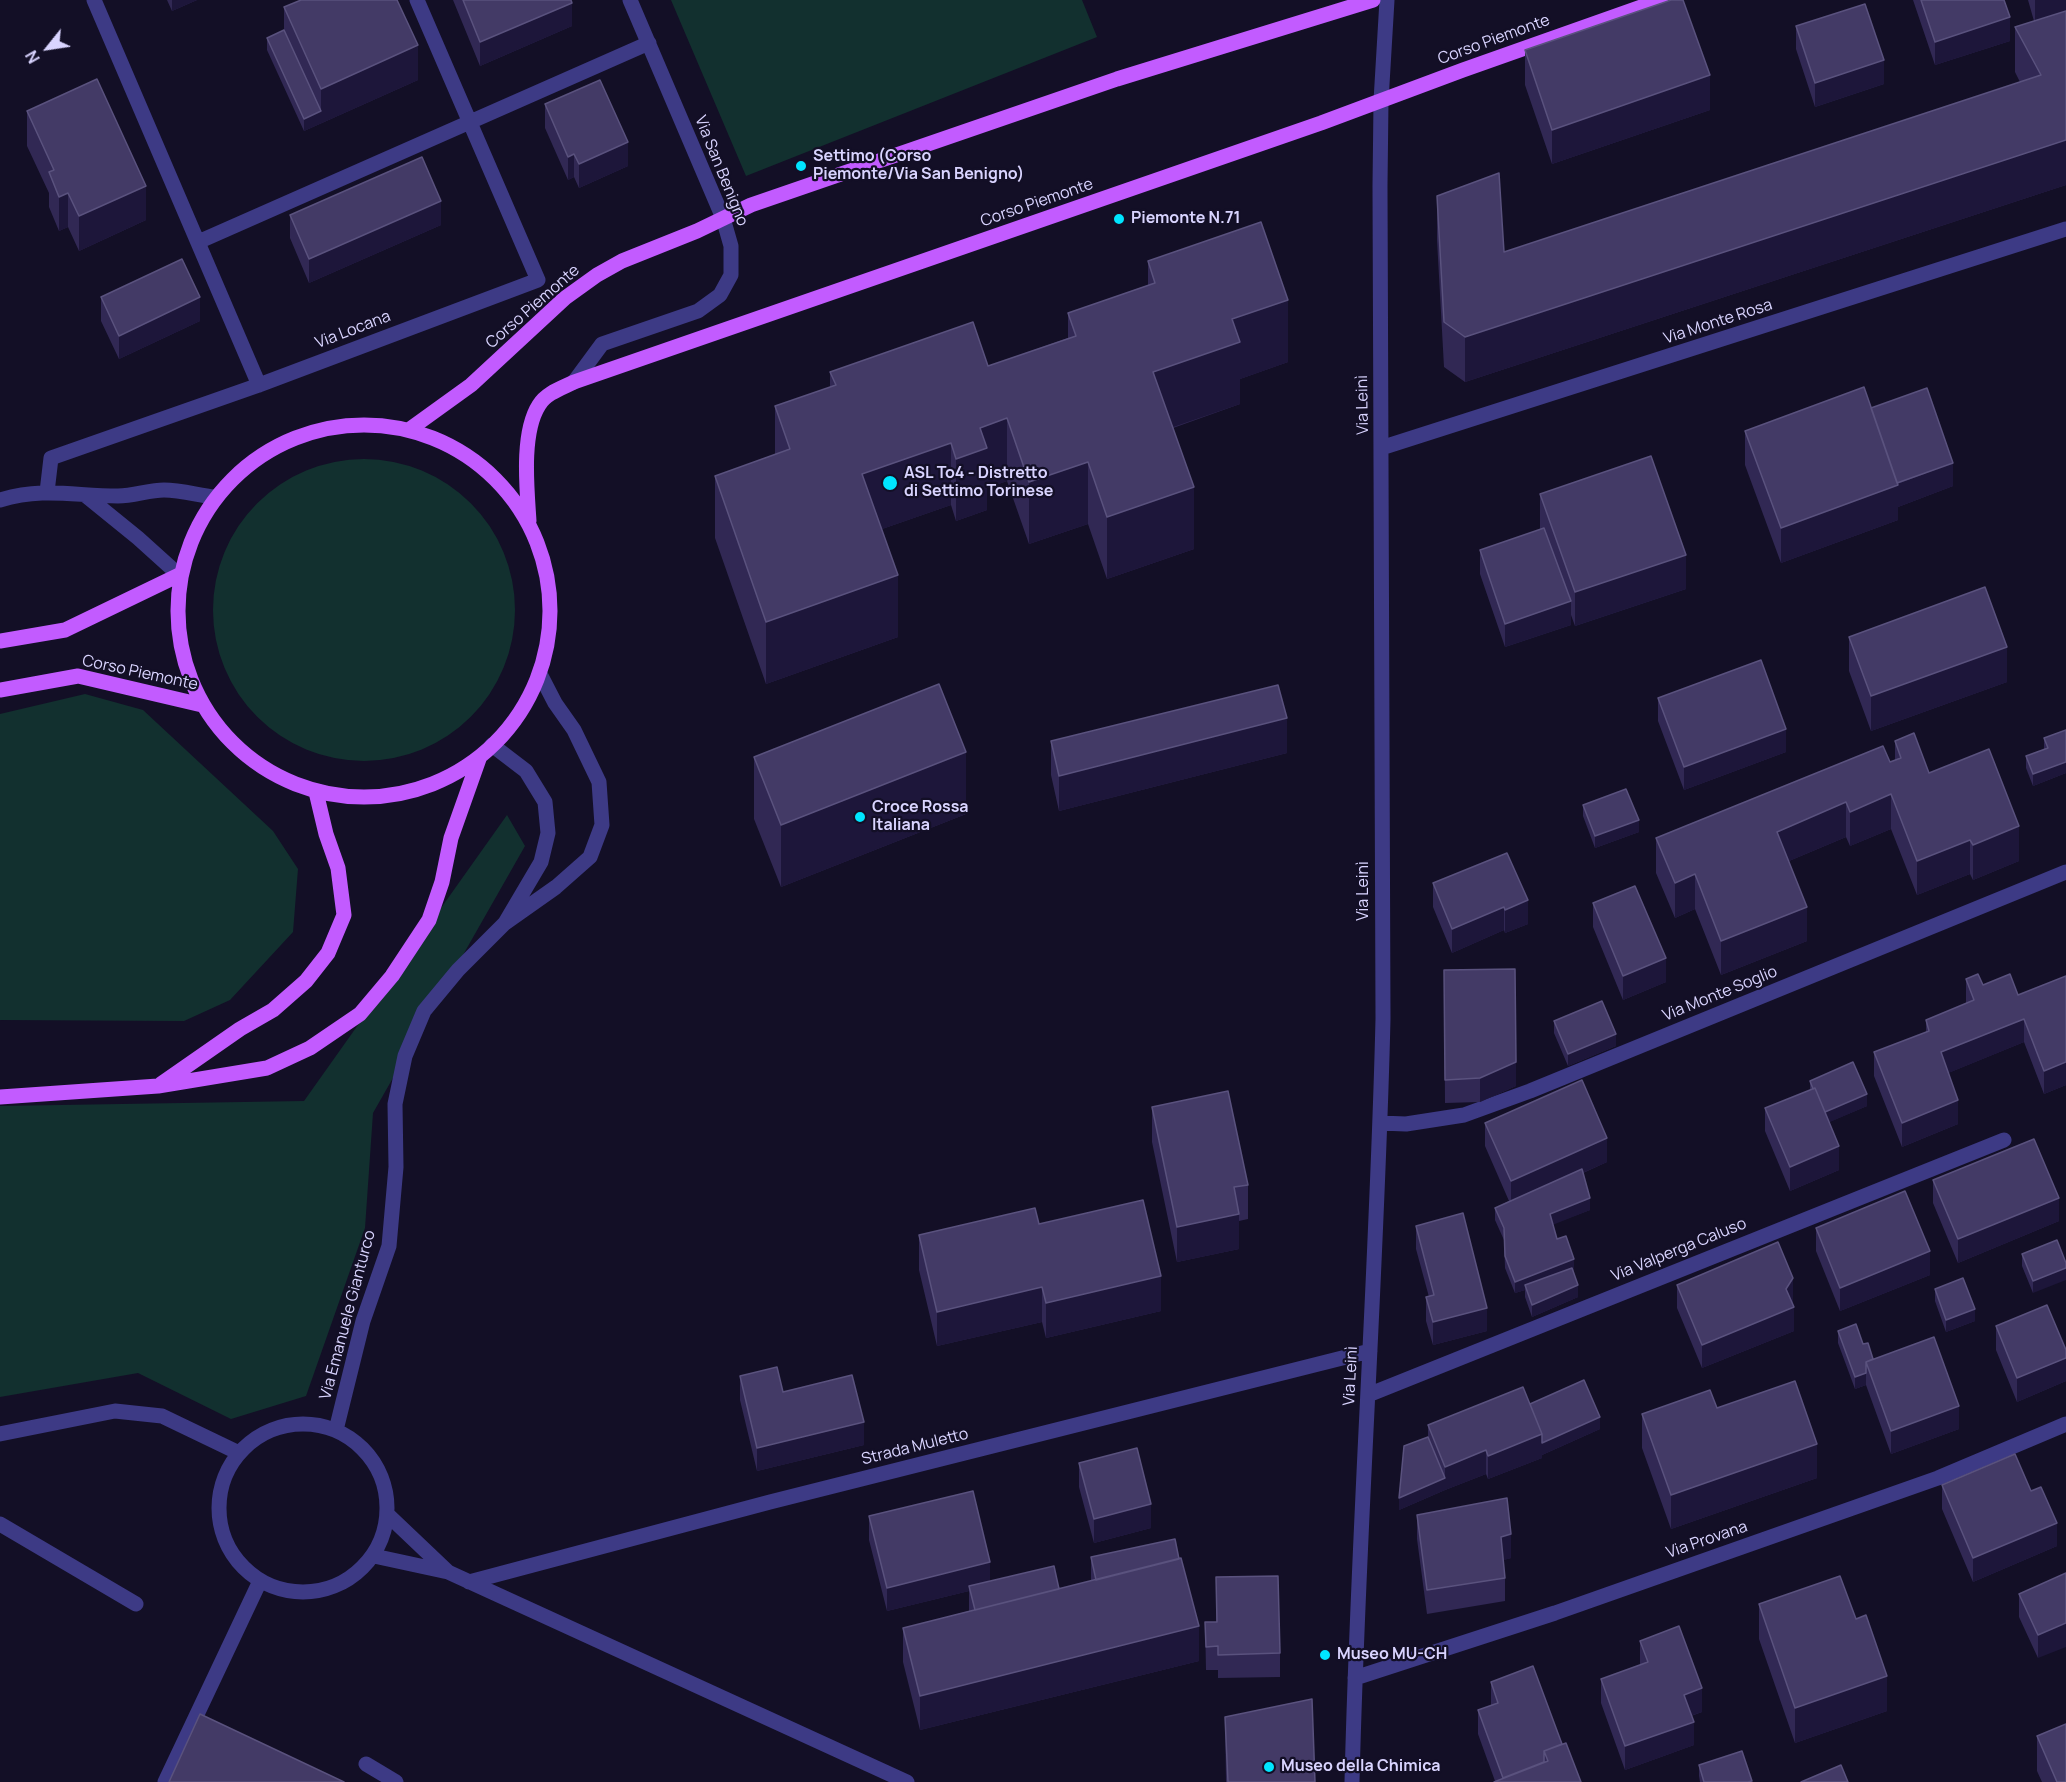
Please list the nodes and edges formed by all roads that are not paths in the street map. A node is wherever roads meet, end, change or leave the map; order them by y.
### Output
1 (94, 0) edge
2 (417, 0) edge
3 (630, 0) edge
4 (1372, 0) edge
5 (1387, 0) edge
6 (1661, 0) edge
7 (649, 44) junction
8 (1381, 101) junction
9 (470, 122) junction
10 (723, 218) junction
11 (2066, 229) edge
12 (198, 242) junction
13 (574, 382) junction
14 (259, 385) junction
15 (410, 429) junction
16 (1381, 448) junction
17 (47, 492) junction
18 (85, 495) junction
19 (214, 497) junction
20 (0, 500) edge
21 (529, 521) junction
22 (179, 575) junction
23 (0, 641) edge
24 (540, 674) junction
25 (0, 690) edge
26 (202, 705) junction
27 (492, 745) junction
28 (479, 759) junction
29 (316, 792) junction
30 (2066, 872) edge
31 (505, 923) junction
32 (158, 1086) junction
33 (0, 1097) edge
34 (1380, 1123) junction
35 (2004, 1140) dead end
36 (1370, 1352) junction
37 (1368, 1395) junction
38 (2066, 1424) edge
39 (336, 1430) junction
40 (0, 1434) edge
41 (239, 1453) junction
42 (388, 1515) junction
43 (0, 1524) edge
44 (374, 1556) junction
45 (448, 1572) junction
46 (260, 1581) junction
47 (469, 1582) junction
48 (136, 1604) dead end
49 (1355, 1678) junction
50 (366, 1764) dead end
51 (165, 1782) edge
52 (396, 1782) edge
53 (907, 1782) edge
54 (1352, 1782) edge

1 - 12 street
2 - 9 street, Via Locana
3 - 7 street, Via San Benigno
4 - 10 main road, Corso Piemonte
5 - 8 street, Via Leinì
6 - 8 main road, Corso Piemonte
7 - 9 street
7 - 10 street, Via San Benigno
8 - 13 main road, Corso Piemonte
8 - 16 street, Via Leinì
9 - 12 street
9 - 14 street, Via Locana
10 - 13 street, Via San Benigno
10 - 15 main road, Corso Piemonte
11 - 16 street, Via Monte Rosa
12 - 14 street
13 - 21 main road, Corso Piemonte
14 - 17 street, Via Locana
15 - 19 main road
15 - 21 main road
16 - 34 street, Via Leinì
17 - 18 street
17 - 20 street
18 - 19 street
18 - 22 street
19 - 22 main road
21 - 24 main road
22 - 23 main road
22 - 26 main road
24 - 27 main road
24 - 31 street
25 - 26 main road, Corso Piemonte
26 - 29 main road
27 - 28 main road
27 - 31 street
28 - 29 main road
28 - 32 main road
29 - 32 main road
30 - 34 street, Via Monte Soglio
31 - 39 street, Via Emanuele Gianturco
32 - 33 main road
34 - 36 street, Via Leinì
35 - 37 street, Via Valperga Caluso
36 - 37 street, Via Leinì
36 - 47 street, Strada Muletto
37 - 49 street, Via Leinì
38 - 49 street, Via Provana
39 - 41 street
39 - 42 street
40 - 41 street
41 - 46 street
42 - 44 street
42 - 45 street
43 - 48 street
44 - 45 street
44 - 46 street
45 - 47 street
46 - 51 street
47 - 53 street
49 - 54 street, Via Leinì
50 - 52 street

